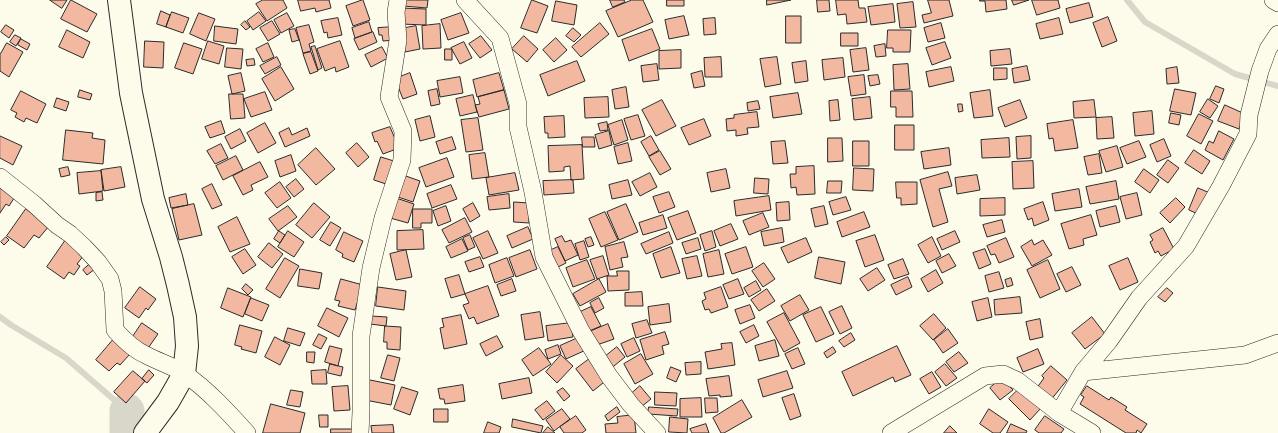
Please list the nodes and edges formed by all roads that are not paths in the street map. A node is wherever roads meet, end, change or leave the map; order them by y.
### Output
1 (119, 0) edge
2 (398, 0) edge
3 (465, 0) edge
4 (1273, 0) edge
5 (1278, 4) edge
6 (1278, 34) edge
7 (0, 177) edge
8 (1278, 343) edge
9 (1084, 372) junction
10 (184, 374) junction
11 (1059, 413) junction
12 (145, 433) edge
13 (247, 433) edge
14 (360, 433) edge
15 (657, 433) edge
16 (891, 433) edge
17 (1092, 433) edge

1 - 10 street
2 - 14 street
3 - 15 street
4 - 5 street
6 - 9 street
7 - 10 street
8 - 9 street
9 - 11 street
10 - 12 street
10 - 13 street
11 - 16 street
11 - 17 street

